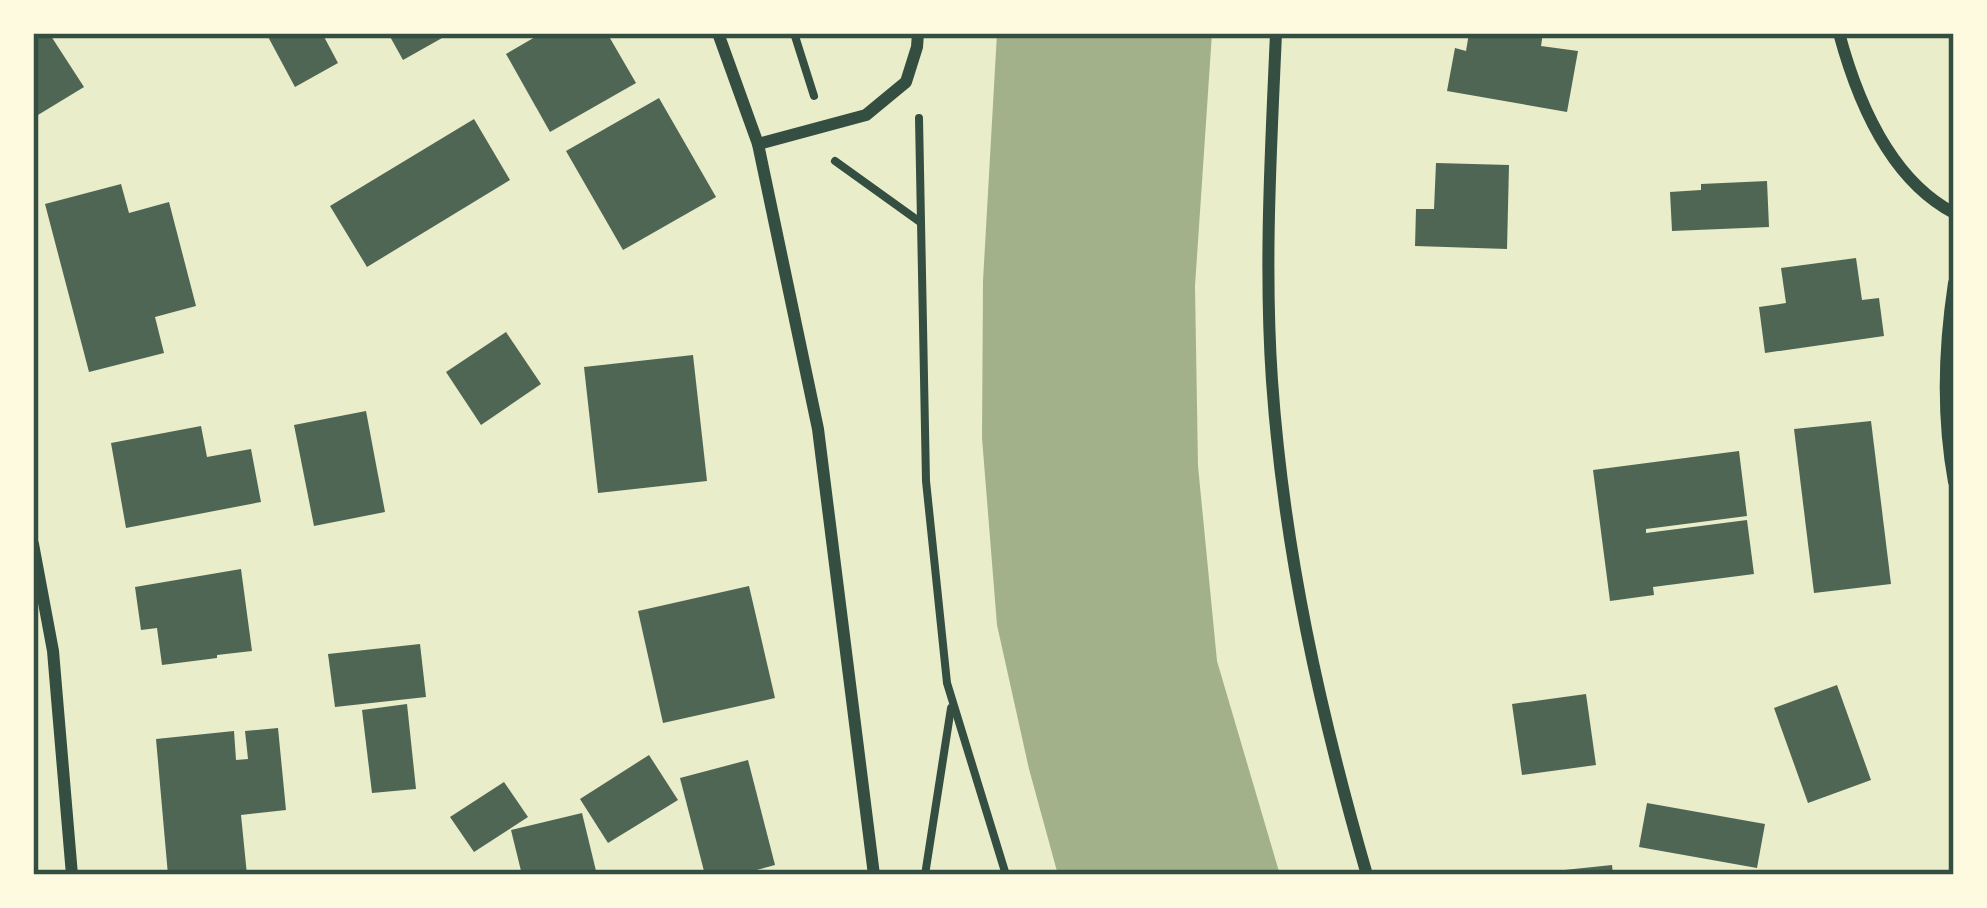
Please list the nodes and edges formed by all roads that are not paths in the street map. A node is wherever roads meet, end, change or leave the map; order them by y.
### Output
1 (718, 33) edge
2 (1276, 33) edge
3 (1839, 33) edge
4 (918, 40) edge
5 (758, 144) junction
6 (1954, 213) edge
7 (1954, 283) edge
8 (1954, 482) edge
9 (33, 544) edge
10 (72, 875) edge
11 (874, 875) edge
12 (1367, 875) edge

1 - 5 street
2 - 12 street
3 - 6 street
4 - 5 street
5 - 11 street
7 - 8 street
9 - 10 street

